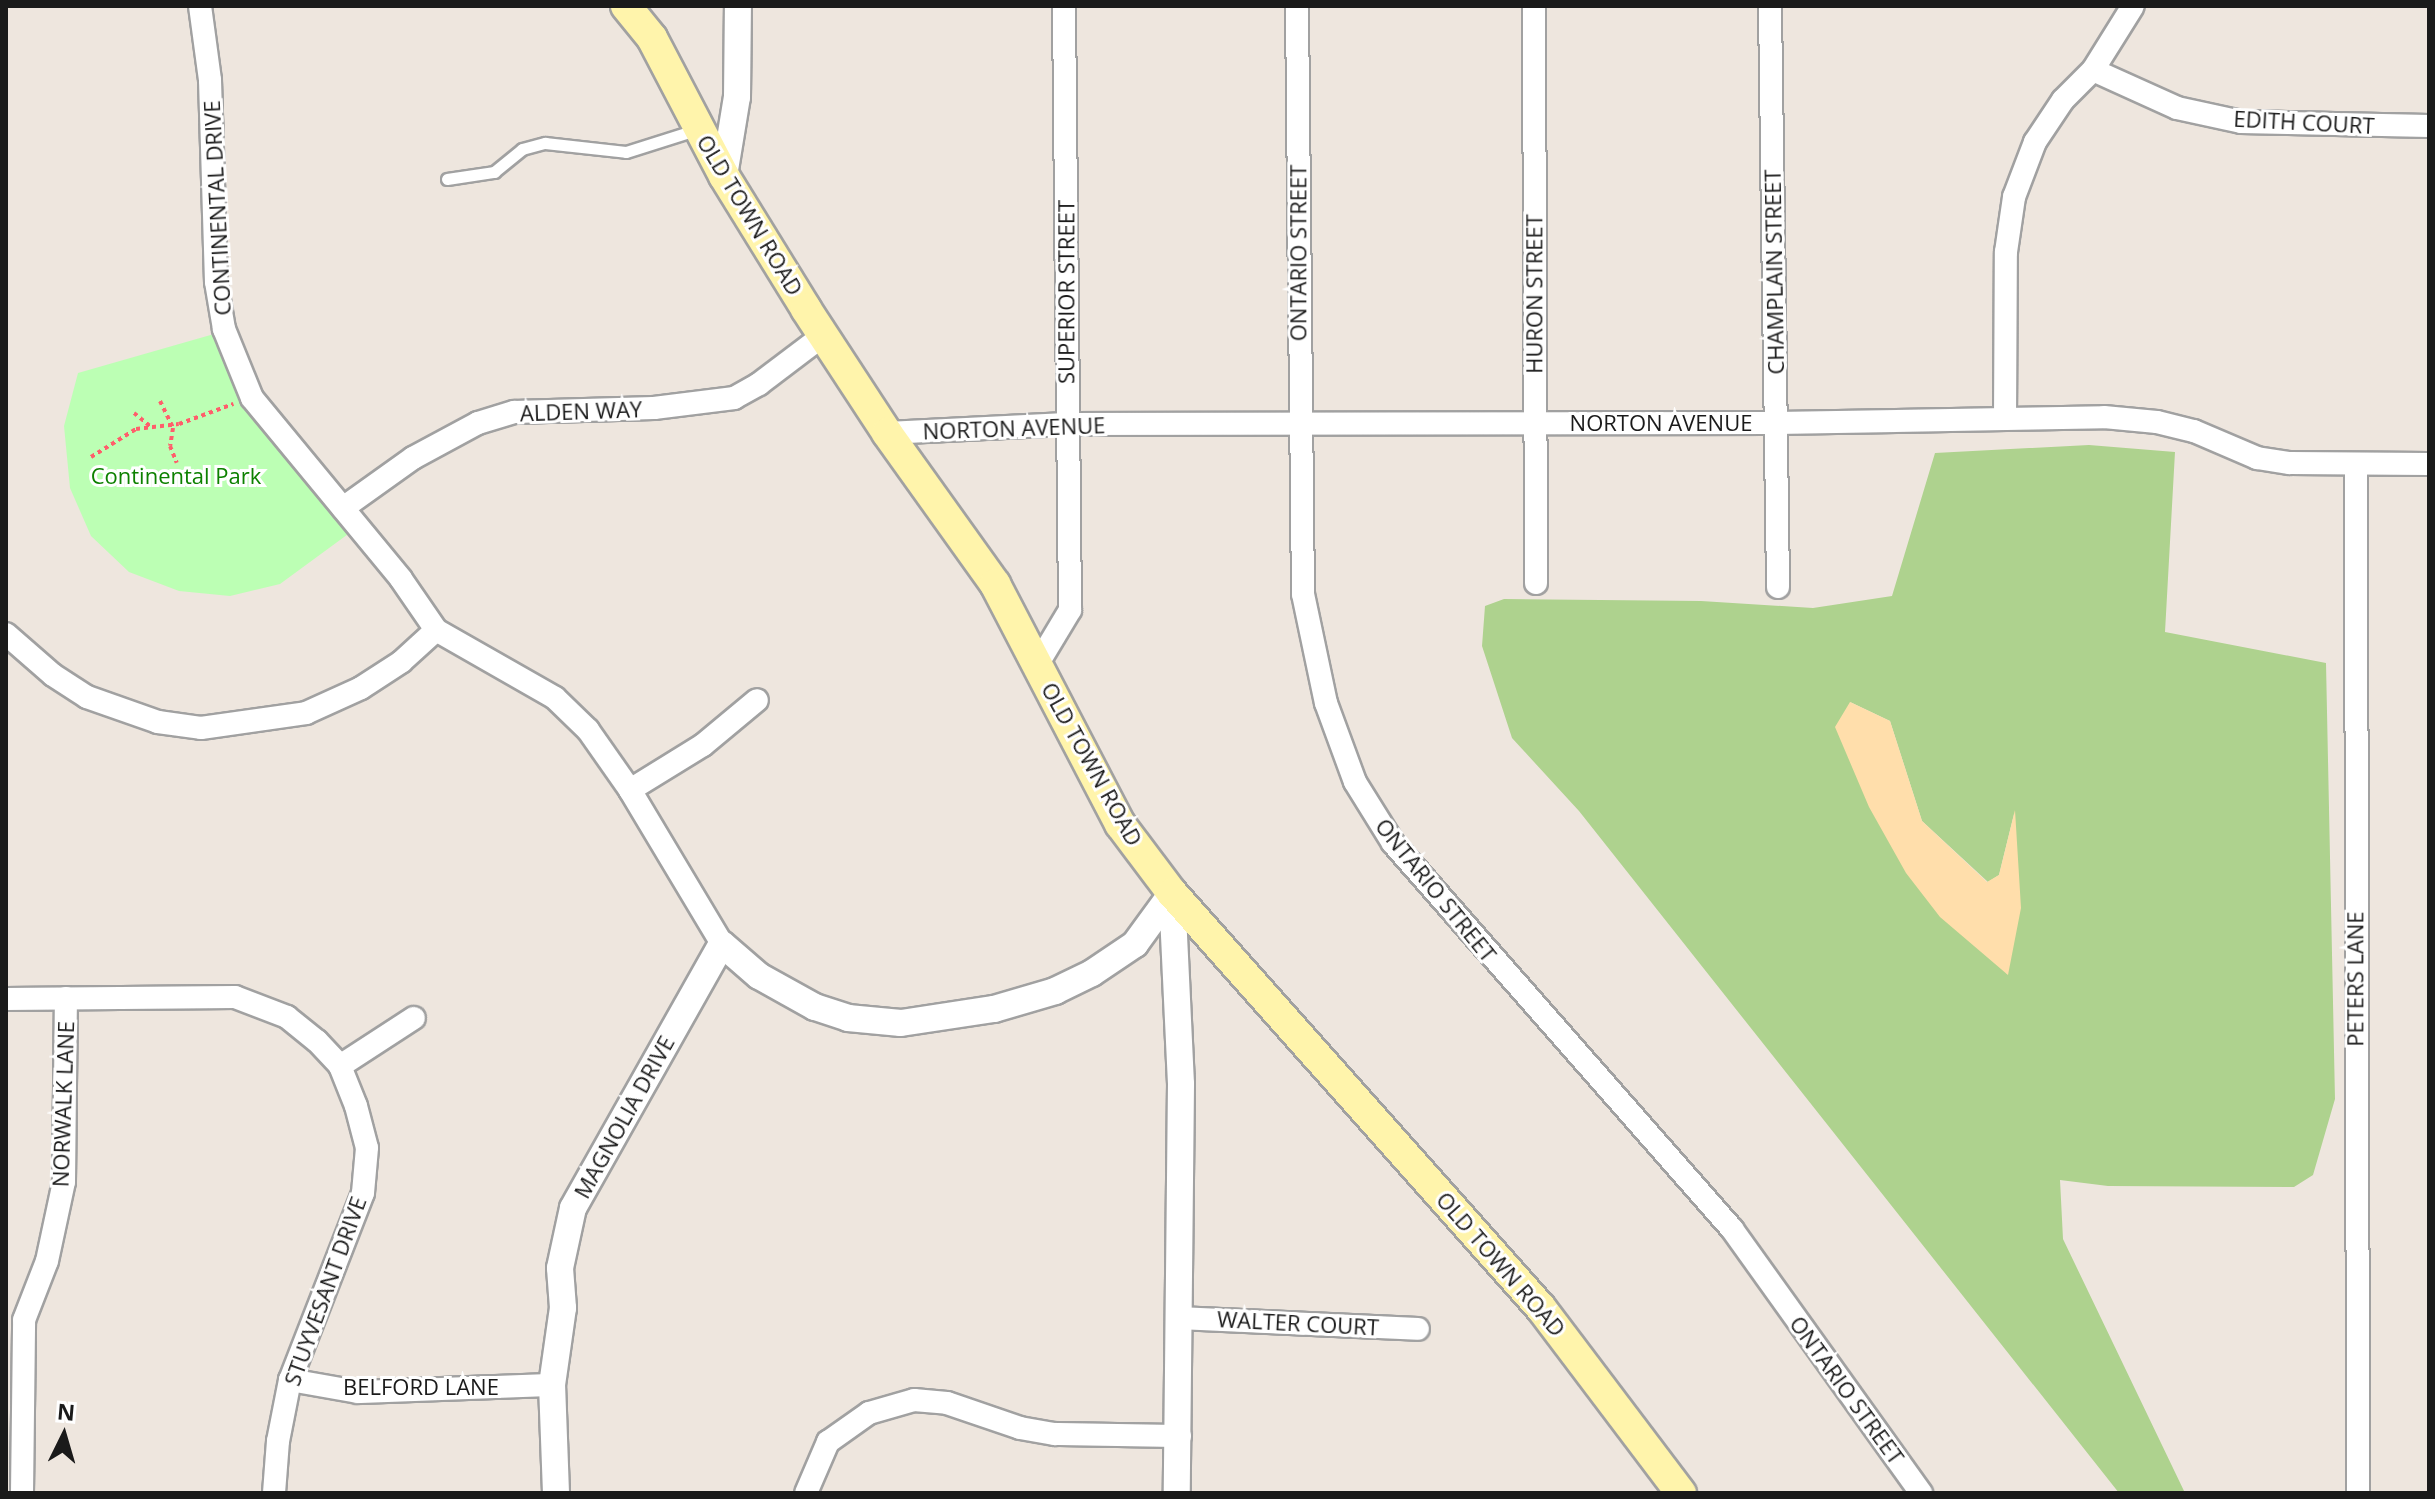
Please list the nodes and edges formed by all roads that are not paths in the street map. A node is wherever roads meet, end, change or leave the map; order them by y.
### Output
1 (200, 6) edge
2 (626, 6) edge
3 (738, 6) edge
4 (1064, 6) edge
5 (1297, 6) edge
6 (1534, 6) edge
7 (1770, 6) edge
8 (2133, 6) edge
9 (2093, 70) junction
10 (2429, 126) edge
11 (700, 129) junction
12 (724, 176) junction
13 (447, 179) dead end
14 (825, 334) junction
15 (2005, 419) junction
16 (1534, 422) junction
17 (1776, 423) junction
18 (1066, 424) junction
19 (1299, 425) junction
20 (887, 433) junction
21 (2429, 464) edge
22 (2356, 465) junction
23 (343, 508) junction
24 (1536, 583) dead end
25 (1778, 587) dead end
26 (436, 630) junction
27 (8, 642) edge
28 (1037, 665) junction
29 (757, 700) dead end
30 (630, 790) junction
31 (1172, 893) junction
32 (722, 944) junction
33 (66, 998) junction
34 (6, 999) edge
35 (414, 1018) dead end
36 (340, 1066) junction
37 (15, 1317) edge
38 (1178, 1318) junction
39 (1418, 1329) dead end
40 (290, 1380) junction
41 (552, 1385) junction
42 (1180, 1436) junction
43 (22, 1493) edge
44 (274, 1493) edge
45 (556, 1493) edge
46 (806, 1493) edge
47 (1177, 1493) edge
48 (1681, 1493) edge
49 (1921, 1493) edge
50 (2358, 1493) edge

1 - 23 street, CONTINENTAL DRIVE
2 - 11 main road, OLD TOWN ROAD
3 - 12 street
4 - 18 street, SUPERIOR STREET
5 - 19 street, ONTARIO STREET
6 - 16 street, HURON STREET
7 - 17 street, CHAMPLAIN STREET
8 - 9 street
9 - 10 street, EDITH COURT
9 - 15 street
11 - 12 main road, OLD TOWN ROAD
11 - 13 lane
12 - 14 main road, OLD TOWN ROAD
14 - 20 main road, OLD TOWN ROAD
14 - 23 street, ALDEN WAY
15 - 17 street, NORTON AVENUE
15 - 22 street, NORTON AVENUE
16 - 17 street, NORTON AVENUE
16 - 19 street, NORTON AVENUE
16 - 24 street, HURON STREET
17 - 25 street, CHAMPLAIN STREET
18 - 19 street, NORTON AVENUE
18 - 20 street, NORTON AVENUE
18 - 28 street, SUPERIOR STREET
19 - 49 street, ONTARIO STREET
20 - 28 main road, OLD TOWN ROAD
21 - 22 street, NORTON AVENUE
22 - 50 street, PETERS LANE
23 - 26 street, CONTINENTAL DRIVE
26 - 27 street
26 - 30 street
28 - 31 main road, OLD TOWN ROAD
29 - 30 street
30 - 32 street
31 - 32 street
31 - 38 street
31 - 48 main road, OLD TOWN ROAD
32 - 41 street, MAGNOLIA DRIVE
33 - 34 street, STUYVESANT DRIVE
33 - 36 street, STUYVESANT DRIVE
33 - 37 street, NORWALK LANE
35 - 36 street
36 - 40 street, STUYVESANT DRIVE
37 - 43 street, NORWALK LANE
38 - 39 street, WALTER COURT
38 - 42 street
40 - 41 street, BELFORD LANE
40 - 44 street, STUYVESANT DRIVE
41 - 45 street, MAGNOLIA DRIVE
42 - 46 street
42 - 47 street

